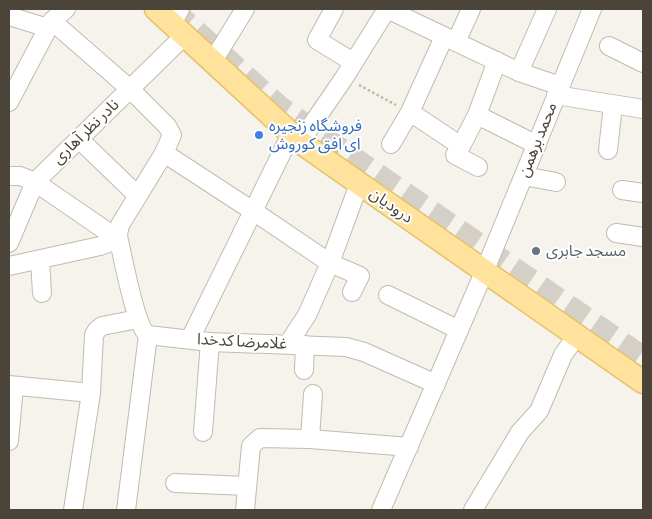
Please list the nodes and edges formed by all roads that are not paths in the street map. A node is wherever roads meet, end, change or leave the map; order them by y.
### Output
1 (66, 9) edge
2 (245, 9) edge
3 (334, 9) edge
4 (387, 9) edge
5 (471, 9) edge
6 (547, 9) edge
7 (588, 10) edge
8 (9, 16) edge
9 (173, 19) edge
10 (50, 25) junction
11 (450, 39) junction
12 (609, 46) dead end
13 (213, 61) junction
14 (498, 61) junction
15 (353, 62) junction
16 (643, 62) edge
17 (519, 72) junction
18 (130, 90) junction
19 (558, 91) junction
20 (9, 102) edge
21 (613, 105) junction
22 (643, 109) edge
23 (410, 112) junction
24 (477, 115) junction
25 (295, 138) junction
26 (79, 139) junction
27 (391, 144) dead end
28 (537, 145) junction
29 (461, 146) junction
30 (608, 150) dead end
31 (164, 153) junction
32 (478, 167) dead end
33 (9, 176) edge
34 (524, 176) junction
35 (35, 182) junction
36 (556, 182) dead end
37 (360, 184) junction
38 (622, 190) dead end
39 (643, 193) edge
40 (138, 195) junction
41 (253, 211) junction
42 (616, 233) dead end
43 (116, 236) junction
44 (643, 237) edge
45 (9, 243) edge
46 (40, 260) junction
47 (330, 263) junction
48 (9, 266) edge
49 (485, 270) junction
50 (352, 292) dead end
51 (42, 293) dead end
52 (388, 295) dead end
53 (138, 319) junction
54 (459, 330) junction
55 (148, 335) junction
56 (577, 335) junction
57 (190, 339) junction
58 (210, 342) junction
59 (288, 344) junction
60 (305, 345) junction
61 (304, 370) dead end
62 (643, 382) edge
63 (436, 384) junction
64 (11, 386) edge
65 (91, 393) junction
66 (313, 394) dead end
67 (203, 432) dead end
68 (310, 439) junction
69 (9, 441) edge
70 (409, 447) junction
71 (175, 483) dead end
72 (247, 486) junction
73 (73, 510) edge
74 (126, 510) edge
75 (245, 510) edge
76 (381, 510) edge
77 (473, 510) edge

1 - 10 street
2 - 13 street
3 - 15 street
4 - 11 street
4 - 15 street
5 - 11 street
6 - 17 street
7 - 19 street, محمد برهمن
8 - 10 street
9 - 13 main road, درودیان
9 - 18 street, نادر نظر آهاری
10 - 18 street
10 - 20 street
11 - 14 street
11 - 23 street
12 - 16 street
13 - 25 main road, درودیان
14 - 17 street
14 - 24 street
15 - 25 street
17 - 19 street
18 - 26 street, نادر نظر آهاری
18 - 31 street
19 - 21 street
19 - 28 street, محمد برهمن
21 - 22 street
21 - 30 street
23 - 27 street
23 - 29 street
24 - 28 street
24 - 29 street
25 - 37 main road, درودیان
25 - 41 street
26 - 35 street, نادر نظر آهاری
26 - 40 street
28 - 34 street, محمد برهمن
29 - 32 street
31 - 40 street
31 - 41 street
33 - 35 street
34 - 36 street
34 - 49 street, محمد برهمن
35 - 43 street
35 - 45 street, نادر نظر آهاری
37 - 47 street
37 - 49 main road, درودیان
38 - 39 street
40 - 43 street
41 - 47 street
41 - 57 street
42 - 44 street
43 - 46 street
43 - 53 street
46 - 48 street
46 - 51 street
47 - 50 street
47 - 59 street
49 - 54 street, محمد برهمن
49 - 56 main road, درودیان
52 - 54 street
53 - 55 street
53 - 65 street
54 - 63 street, محمد برهمن
55 - 57 street, غلامرضا کدخدا
55 - 74 street
56 - 62 main road, درودیان
56 - 77 street
57 - 58 street, غلامرضا کدخدا
58 - 59 street, غلامرضا کدخدا
58 - 67 street
59 - 60 street, غلامرضا کدخدا
60 - 61 street
60 - 63 street, غلامرضا کدخدا
63 - 70 street, محمد برهمن
64 - 65 street
64 - 69 street
65 - 73 street
66 - 68 street
68 - 70 street
68 - 72 street
70 - 76 street, محمد برهمن
71 - 72 street
72 - 75 street

